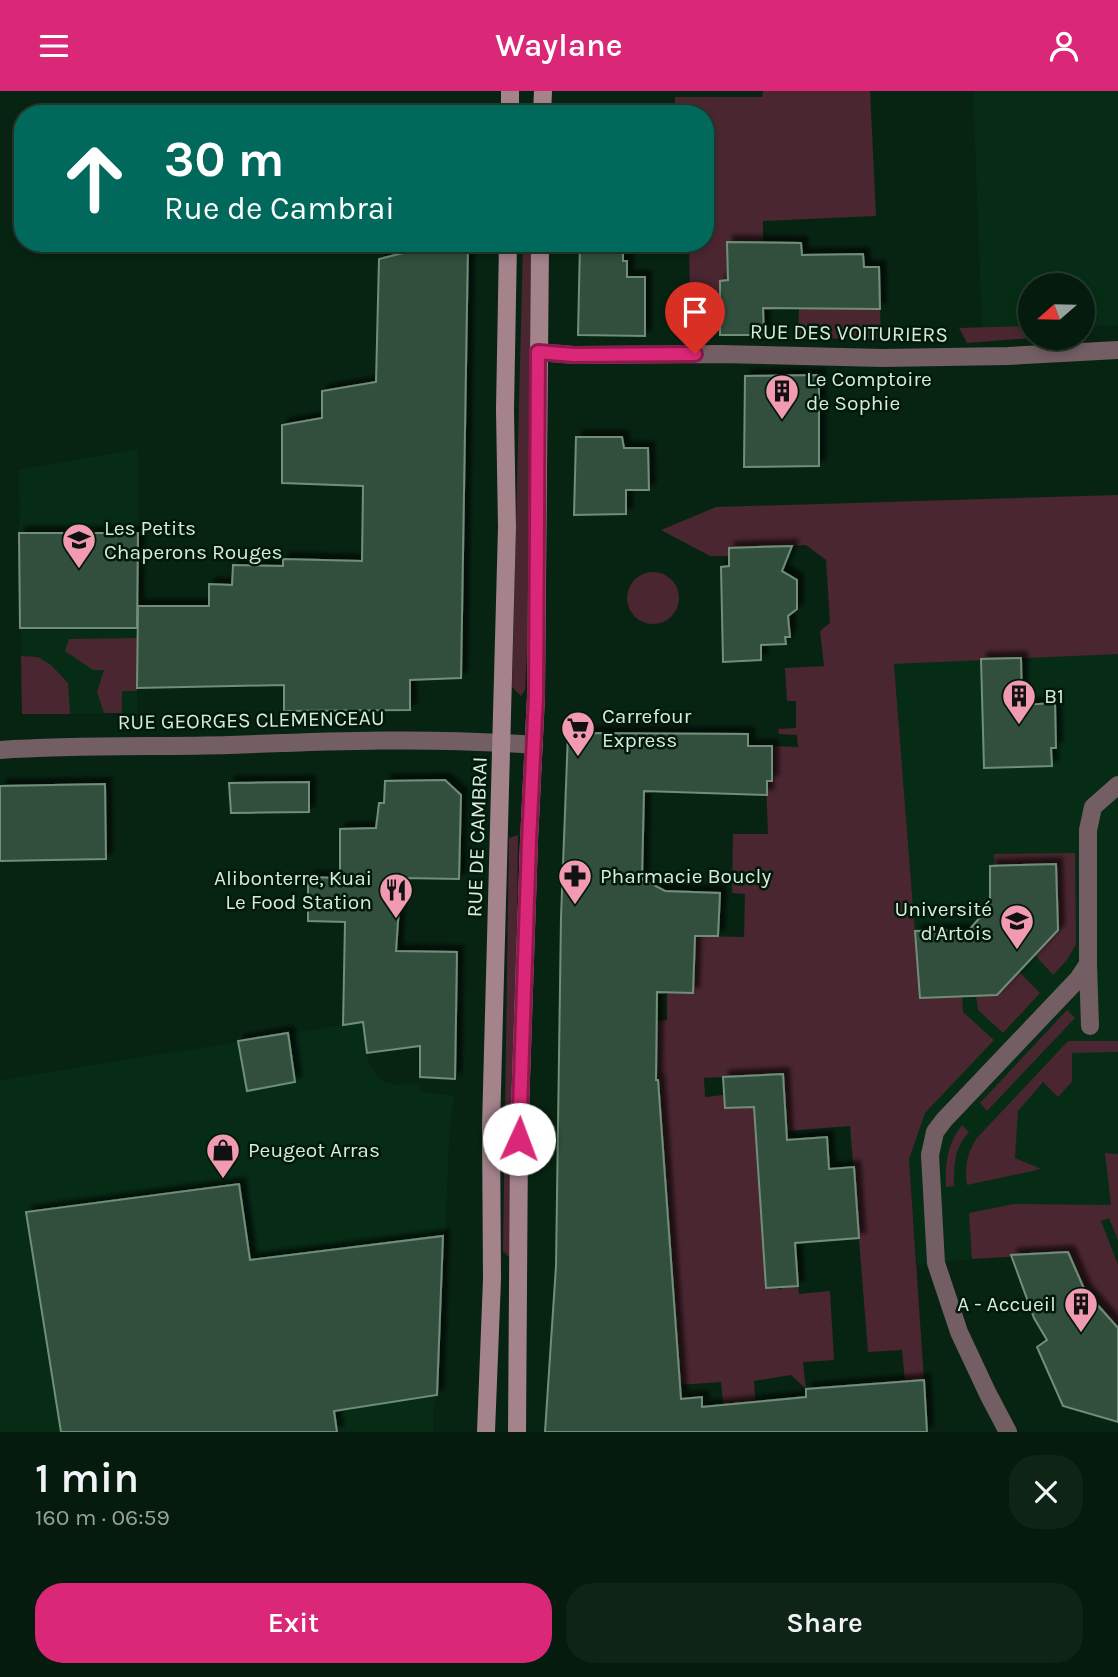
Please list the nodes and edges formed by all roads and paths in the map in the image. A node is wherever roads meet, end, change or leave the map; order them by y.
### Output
1 (508, 252) edge
2 (540, 252) edge
3 (1118, 350) edge
4 (538, 352) junction
5 (502, 743) junction
6 (534, 745) junction
7 (0, 751) edge
8 (1118, 785) edge
9 (1088, 964) junction
10 (1090, 1026) dead end
11 (486, 1432) edge
12 (517, 1432) edge
13 (1008, 1432) edge

1 - 5 main road, RUE DE CAMBRAI
2 - 4 main road
3 - 4 street, RUE DES VOITURIERS
4 - 6 main road
5 - 6 street, RUE GEORGES CLEMENCEAU
5 - 7 street, RUE GEORGES CLEMENCEAU
5 - 11 main road, RUE DE CAMBRAI
6 - 12 main road
8 - 9 street
9 - 10 street
9 - 13 street

